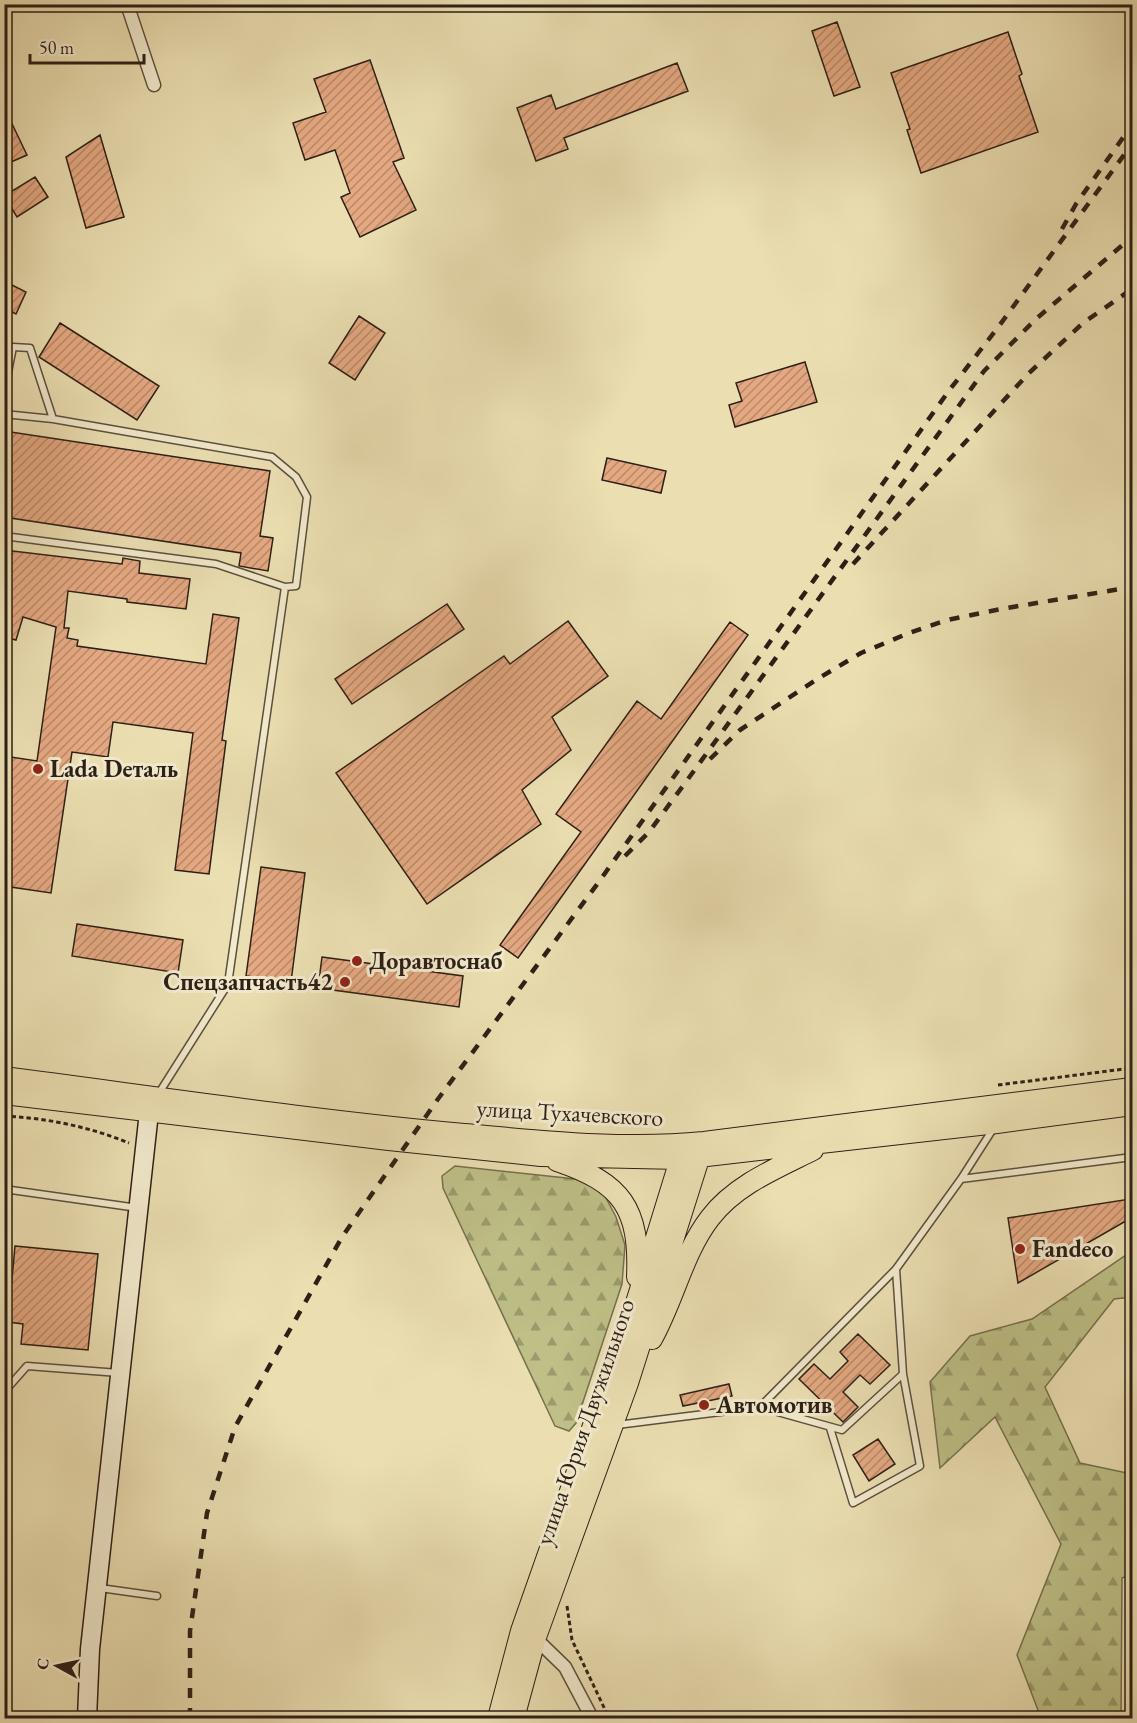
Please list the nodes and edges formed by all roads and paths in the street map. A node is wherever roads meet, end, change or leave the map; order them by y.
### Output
1 (127, 4) edge
2 (154, 85) dead end
3 (4, 392) edge
4 (4, 414) edge
5 (53, 419) junction
6 (4, 536) edge
7 (285, 587) junction
8 (1132, 1068) edge
9 (4, 1077) edge
10 (998, 1085) dead end
11 (1132, 1088) edge
12 (4, 1094) edge
13 (153, 1104) junction
14 (1132, 1105) edge
15 (4, 1116) edge
16 (997, 1123) junction
17 (825, 1143) junction
18 (145, 1150) junction
19 (702, 1150) junction
20 (682, 1152) junction
21 (541, 1155) junction
22 (1132, 1157) edge
23 (961, 1179) junction
24 (4, 1189) edge
25 (138, 1208) junction
26 (896, 1269) junction
27 (635, 1306) junction
28 (120, 1373) junction
29 (903, 1374) junction
30 (628, 1383) junction
31 (4, 1392) edge
32 (760, 1407) junction
33 (613, 1425) junction
34 (830, 1428) junction
35 (96, 1588) junction
36 (157, 1596) dead end
37 (565, 1596) dead end
38 (529, 1634) junction
39 (87, 1719) edge
40 (498, 1719) edge
41 (514, 1719) edge
42 (592, 1719) edge
43 (609, 1719) edge

1 - 2 street
3 - 5 lane
4 - 5 lane
5 - 7 lane
6 - 7 lane
7 - 13 lane
8 - 10 path
9 - 13 main road, улица Тухачевского
11 - 19 main road, улица Тухачевского
12 - 13 main road, улица Тухачевского
13 - 18 street
13 - 20 main road, улица Тухачевского
13 - 21 main road, улица Тухачевского
14 - 16 main road, улица Тухачевского
15 - 18 path
16 - 17 main road, улица Тухачевского
16 - 23 lane
17 - 19 main road, улица Тухачевского
17 - 30 main road
18 - 25 street
19 - 20 main road, улица Тухачевского
19 - 30 main road, улица Юрия Двужильного
20 - 21 main road, улица Тухачевского
20 - 27 main road, улица Юрия Двужильного
21 - 27 main road
22 - 23 lane
23 - 26 lane
24 - 25 lane
25 - 28 street
26 - 29 lane
26 - 32 lane
27 - 38 main road, улица Юрия Двужильного
28 - 31 lane
28 - 35 street
29 - 34 lane
29 - 34 lane
30 - 33 main road, улица Юрия Двужильного
32 - 33 lane
32 - 34 lane
33 - 38 main road, улица Юрия Двужильного
35 - 36 lane
35 - 39 street
37 - 43 path
38 - 40 main road, улица Юрия Двужильного
38 - 41 main road, улица Юрия Двужильного
38 - 42 street

